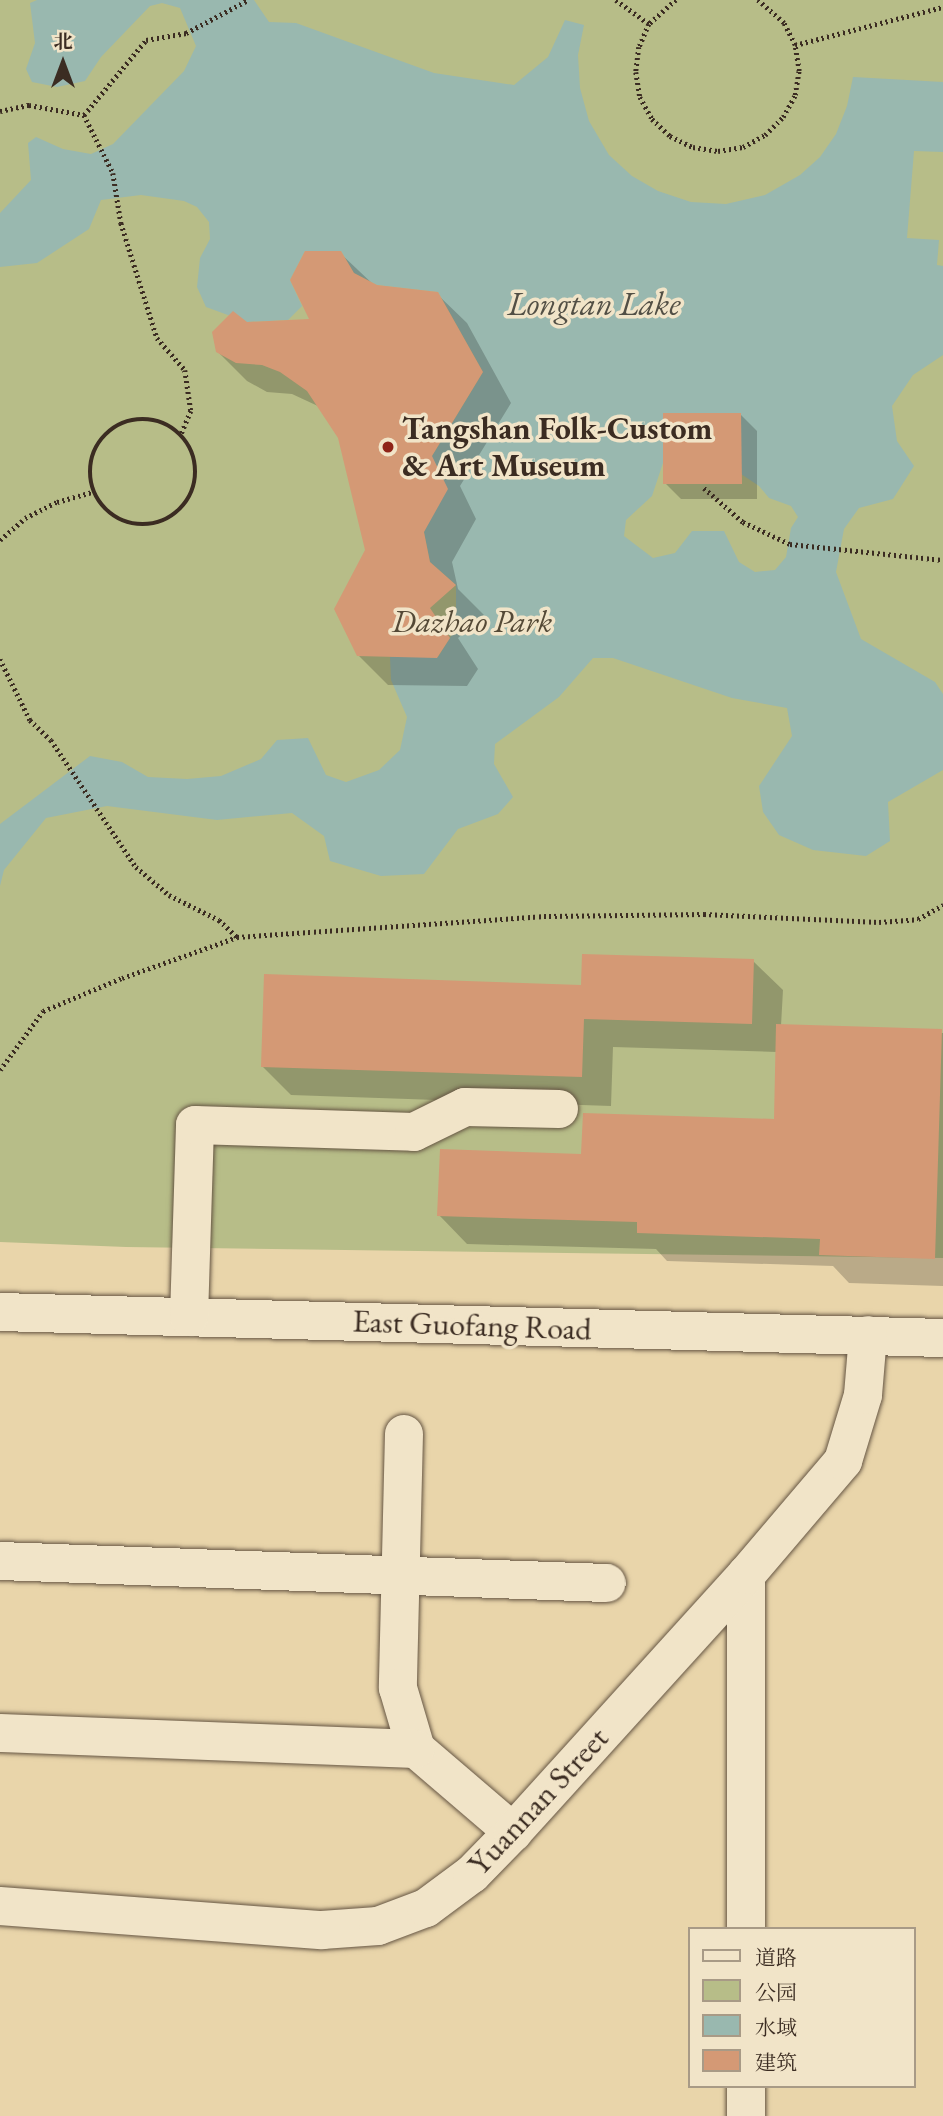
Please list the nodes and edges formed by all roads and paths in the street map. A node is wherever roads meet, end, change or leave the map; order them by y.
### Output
1 (248, 0) edge
2 (616, 0) edge
3 (676, 0) edge
4 (758, 0) edge
5 (943, 7) edge
6 (649, 24) junction
7 (795, 45) junction
8 (0, 111) edge
9 (84, 115) junction
10 (181, 434) junction
11 (704, 488) dead end
12 (93, 492) junction
13 (0, 540) edge
14 (943, 560) edge
15 (0, 659) edge
16 (943, 905) edge
17 (237, 937) junction
18 (0, 1070) edge
19 (559, 1109) dead end
20 (0, 1312) edge
21 (189, 1317) junction
22 (868, 1335) junction
23 (943, 1338) edge
24 (404, 1434) dead end
25 (0, 1561) edge
26 (746, 1574) junction
27 (401, 1575) junction
28 (607, 1583) dead end
29 (0, 1733) edge
30 (416, 1749) junction
31 (513, 1832) junction
32 (0, 1906) edge
33 (746, 1927) edge
34 (746, 2088) edge
35 (746, 2116) edge

1 - 9 path
2 - 6 path
3 - 6 path
4 - 7 path
5 - 7 path
6 - 7 path
8 - 9 path
9 - 10 path
10 - 12 path
10 - 12 path
11 - 14 path
12 - 13 path
15 - 17 path
16 - 17 path
17 - 18 path
19 - 21 street
20 - 21 street, East Guofang Road
21 - 22 street, East Guofang Road
22 - 23 street, East Guofang Road
22 - 26 street, Yuannan Street
24 - 27 street
25 - 27 street
26 - 31 street, Yuannan Street
26 - 33 street
27 - 28 street
27 - 30 street
29 - 30 street
30 - 31 street
31 - 32 street, Yuannan Street
34 - 35 street

